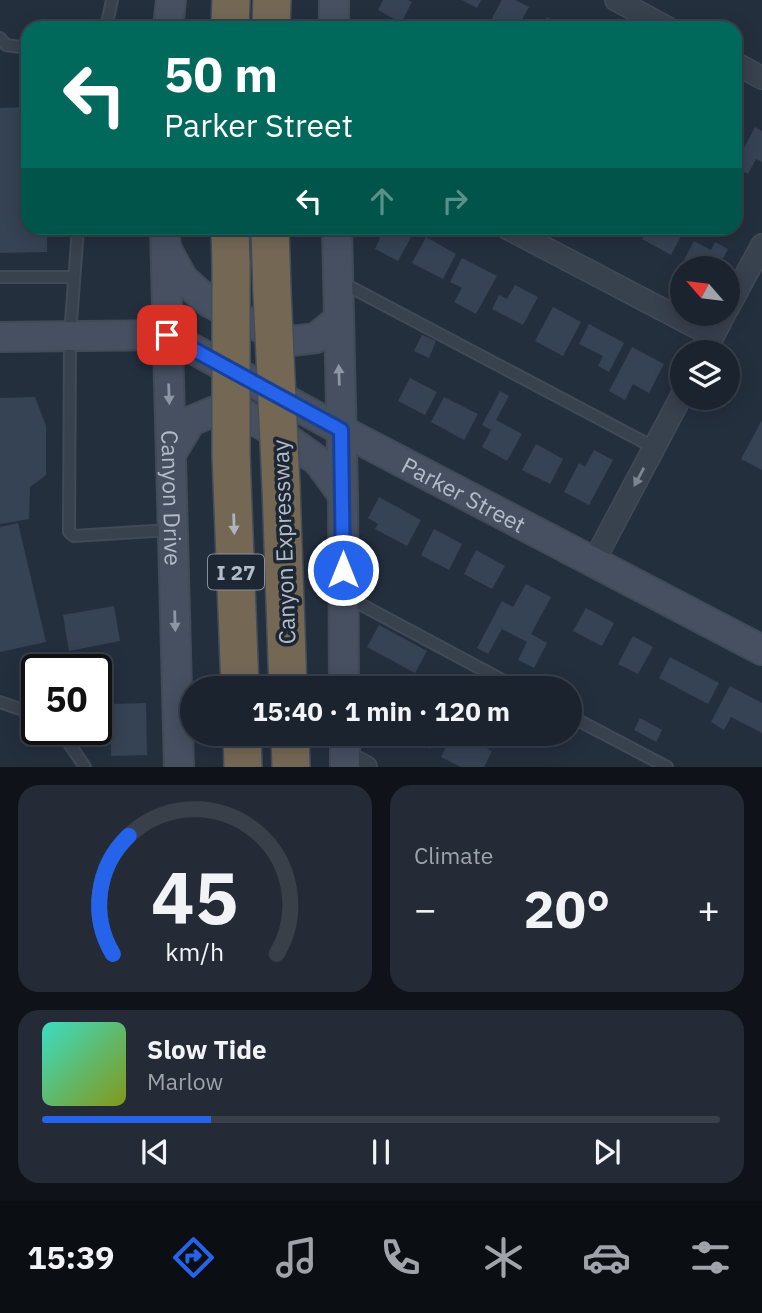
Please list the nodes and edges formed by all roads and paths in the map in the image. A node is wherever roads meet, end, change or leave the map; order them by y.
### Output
1 (112, 0) edge
2 (171, 0) edge
3 (231, 0) edge
4 (272, 0) edge
5 (334, 0) edge
6 (615, 0) edge
7 (108, 21) edge
8 (170, 21) edge
9 (230, 21) edge
10 (271, 21) edge
11 (334, 21) edge
12 (655, 21) edge
13 (0, 38) edge
14 (21, 47) edge
15 (742, 67) edge
16 (762, 78) edge
17 (77, 235) edge
18 (230, 235) edge
19 (270, 235) edge
20 (337, 235) edge
21 (519, 235) edge
22 (165, 236) edge
23 (762, 244) edge
24 (0, 277) edge
25 (74, 278) junction
26 (337, 280) junction
27 (740, 286) edge
28 (338, 320) junction
29 (167, 335) junction
30 (70, 336) junction
31 (0, 338) edge
32 (702, 340) edge
33 (674, 410) edge
34 (341, 430) junction
35 (655, 448) junction
36 (170, 454) junction
37 (343, 495) junction
38 (173, 530) junction
39 (594, 561) junction
40 (343, 595) junction
41 (762, 650) edge
42 (240, 676) edge
43 (288, 676) edge
44 (344, 676) edge
45 (495, 676) edge
46 (0, 702) edge
47 (21, 709) edge
48 (582, 722) edge
49 (70, 745) edge
50 (242, 746) edge
51 (290, 746) edge
52 (85, 767) edge
53 (179, 767) edge
54 (243, 767) edge
55 (291, 767) edge
56 (667, 767) edge

1 - 7 lane
2 - 8 main road
3 - 9 highway
4 - 10 highway
5 - 11 main road
6 - 12 street
13 - 14 lane
15 - 16 street
17 - 25 lane
18 -> 42 highway, I 27, bridge
19 - 43 highway, Canyon Expressway / I 27, bridge
20 - 26 main road
21 - 32 street
22 - 28 main road
22 - 29 main road, Canyon Drive
23 - 27 street
24 - 25 lane
25 - 30 lane
26 - 28 main road
26 - 35 lane
34 -> 28 main road
29 - 30 main road
29 - 34 main road, Parker Street
29 -> 36 main road, Canyon Drive
30 - 31 main road
30 - 38 lane
33 - 35 street
34 - 37 main road
34 - 39 main road, Parker Street
35 -> 39 street
36 - 37 main road
36 - 38 main road, Canyon Drive
37 - 40 main road
38 -> 53 main road, Canyon Drive
39 - 41 main road, Parker Street
40 - 44 main road
40 - 45 lane
46 - 47 lane
48 - 56 lane
49 - 52 lane
50 - 54 highway
51 - 55 highway

